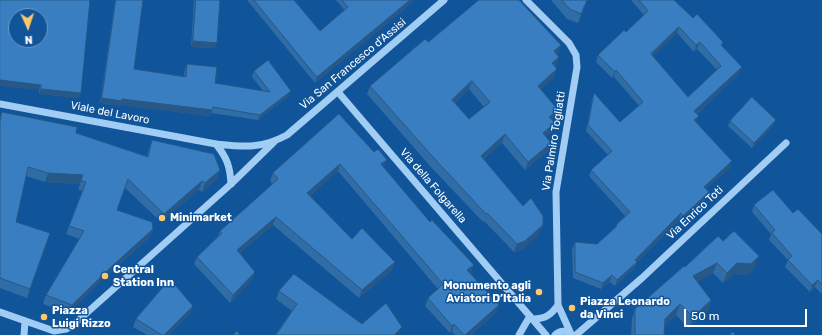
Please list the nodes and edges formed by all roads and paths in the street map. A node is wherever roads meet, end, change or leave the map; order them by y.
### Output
1 (444, 0) edge
2 (526, 0) edge
3 (338, 92) junction
4 (0, 104) edge
5 (274, 142) junction
6 (786, 143) dead end
7 (216, 144) junction
8 (231, 184) junction
9 (558, 305) junction
10 (0, 312) edge
11 (532, 317) junction
12 (25, 322) junction
13 (61, 333) edge
14 (24, 335) edge
15 (519, 335) edge
16 (546, 335) edge
17 (555, 335) edge
18 (572, 335) edge
19 (576, 335) edge

1 - 3 street, Via San Francesco d'Assisi
2 - 9 street, Via Palmiro Togliatti
3 - 5 street, Via San Francesco d'Assisi
3 - 11 street, Via della Folgarella
4 - 7 street, Viale del Lavoro
5 - 7 street, Via San Francesco d'Assisi
5 - 8 street, Via San Francesco d'Assisi
6 - 19 street, Via Enrico Toti
7 - 8 street
8 - 13 street, Via San Francesco d'Assisi
9 - 11 street
9 - 18 street
10 - 12 street
11 - 15 street
11 - 16 street
12 - 13 street
12 - 14 street
17 - 18 street

